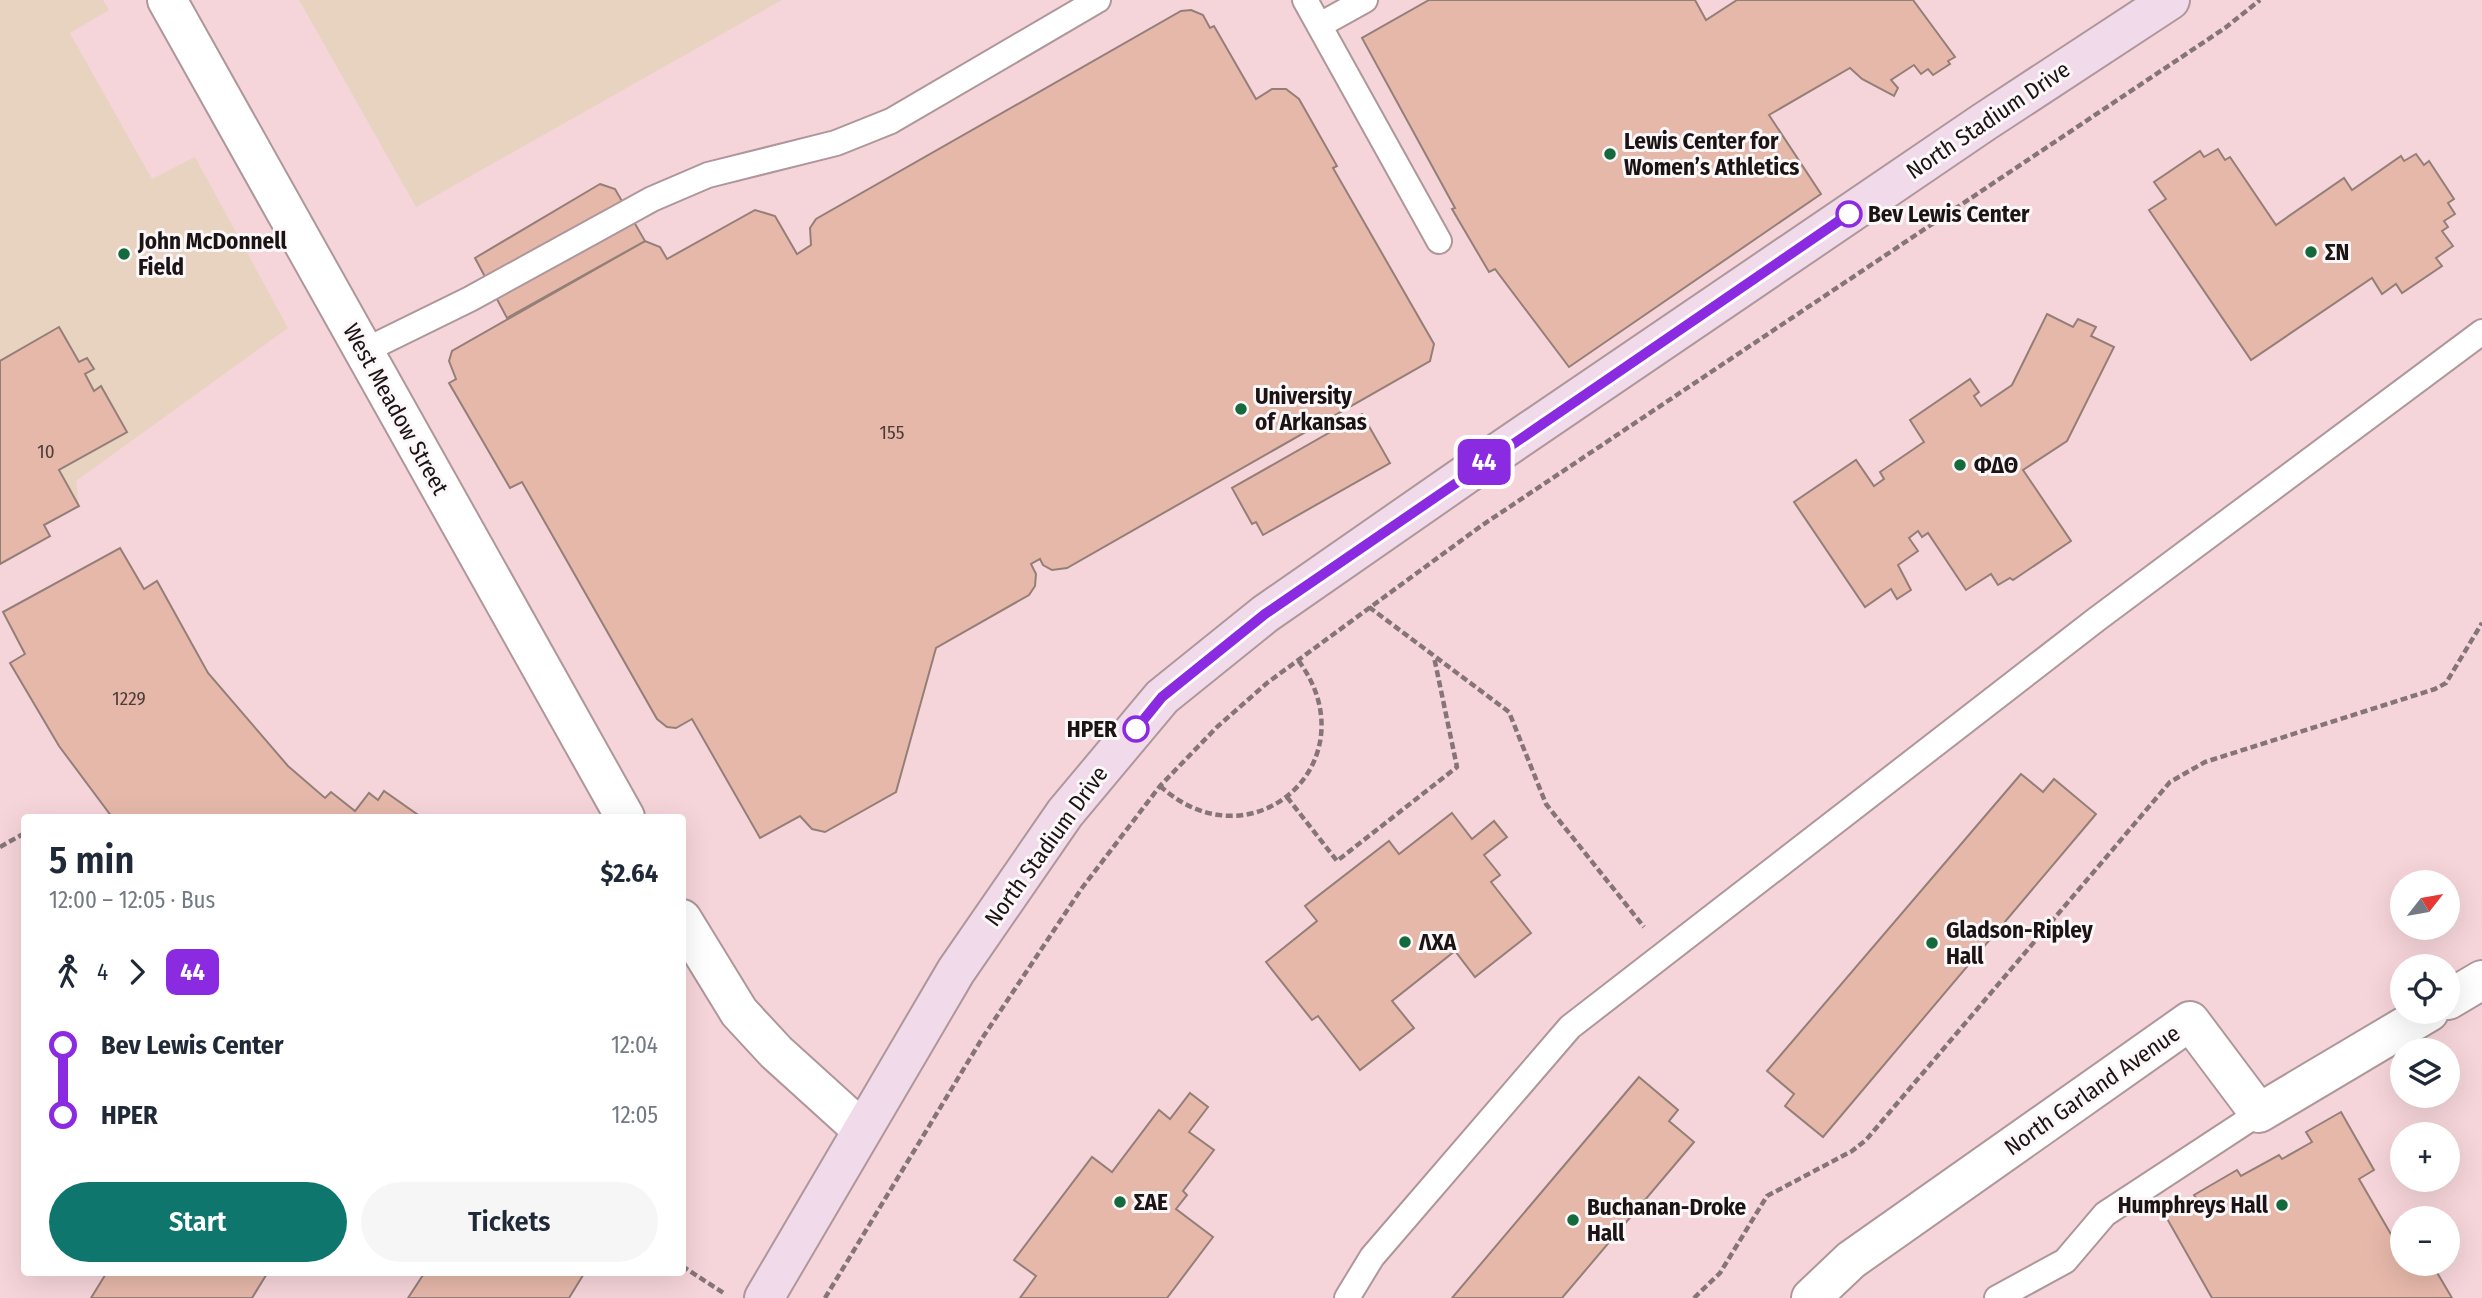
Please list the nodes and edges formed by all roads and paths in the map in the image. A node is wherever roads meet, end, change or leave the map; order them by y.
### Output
1 (167, 0) edge
2 (1098, 0) edge
3 (1305, 0) edge
4 (1365, 0) edge
5 (2170, 0) edge
6 (2260, 0) edge
7 (1320, 25) junction
8 (1439, 241) dead end
9 (2482, 332) edge
10 (364, 351) junction
11 (1369, 607) junction
12 (2482, 623) edge
13 (1434, 656) junction
14 (1298, 660) junction
15 (1160, 786) junction
16 (1287, 797) junction
17 (623, 814) edge
18 (21, 835) edge
19 (0, 847) edge
20 (1633, 914) dead end
21 (686, 926) edge
22 (2482, 980) edge
23 (2460, 993) edge
24 (2410, 1024) edge
25 (2259, 1113) junction
26 (862, 1130) junction
27 (686, 1269) edge
28 (732, 1298) edge
29 (764, 1298) edge
30 (825, 1298) edge
31 (1347, 1298) edge
32 (1694, 1298) edge
33 (1811, 1298) edge
34 (1997, 1298) edge

1 - 10 street, West Meadow Street
2 - 10 lane
3 - 7 lane
4 - 7 lane
5 - 26 street, North Stadium Drive
6 - 11 path
7 - 8 lane
9 - 31 lane
10 - 17 street, West Meadow Street
11 - 13 path
11 - 14 path
12 - 32 path
13 - 16 path
13 - 20 path
14 - 15 path
14 - 16 path
15 - 16 path
15 - 30 path
18 - 19 path
21 - 26 street
22 - 23 street
24 - 25 street
25 - 33 street, North Garland Avenue
25 - 34 lane
26 - 29 street, North Stadium Drive
27 - 28 path

